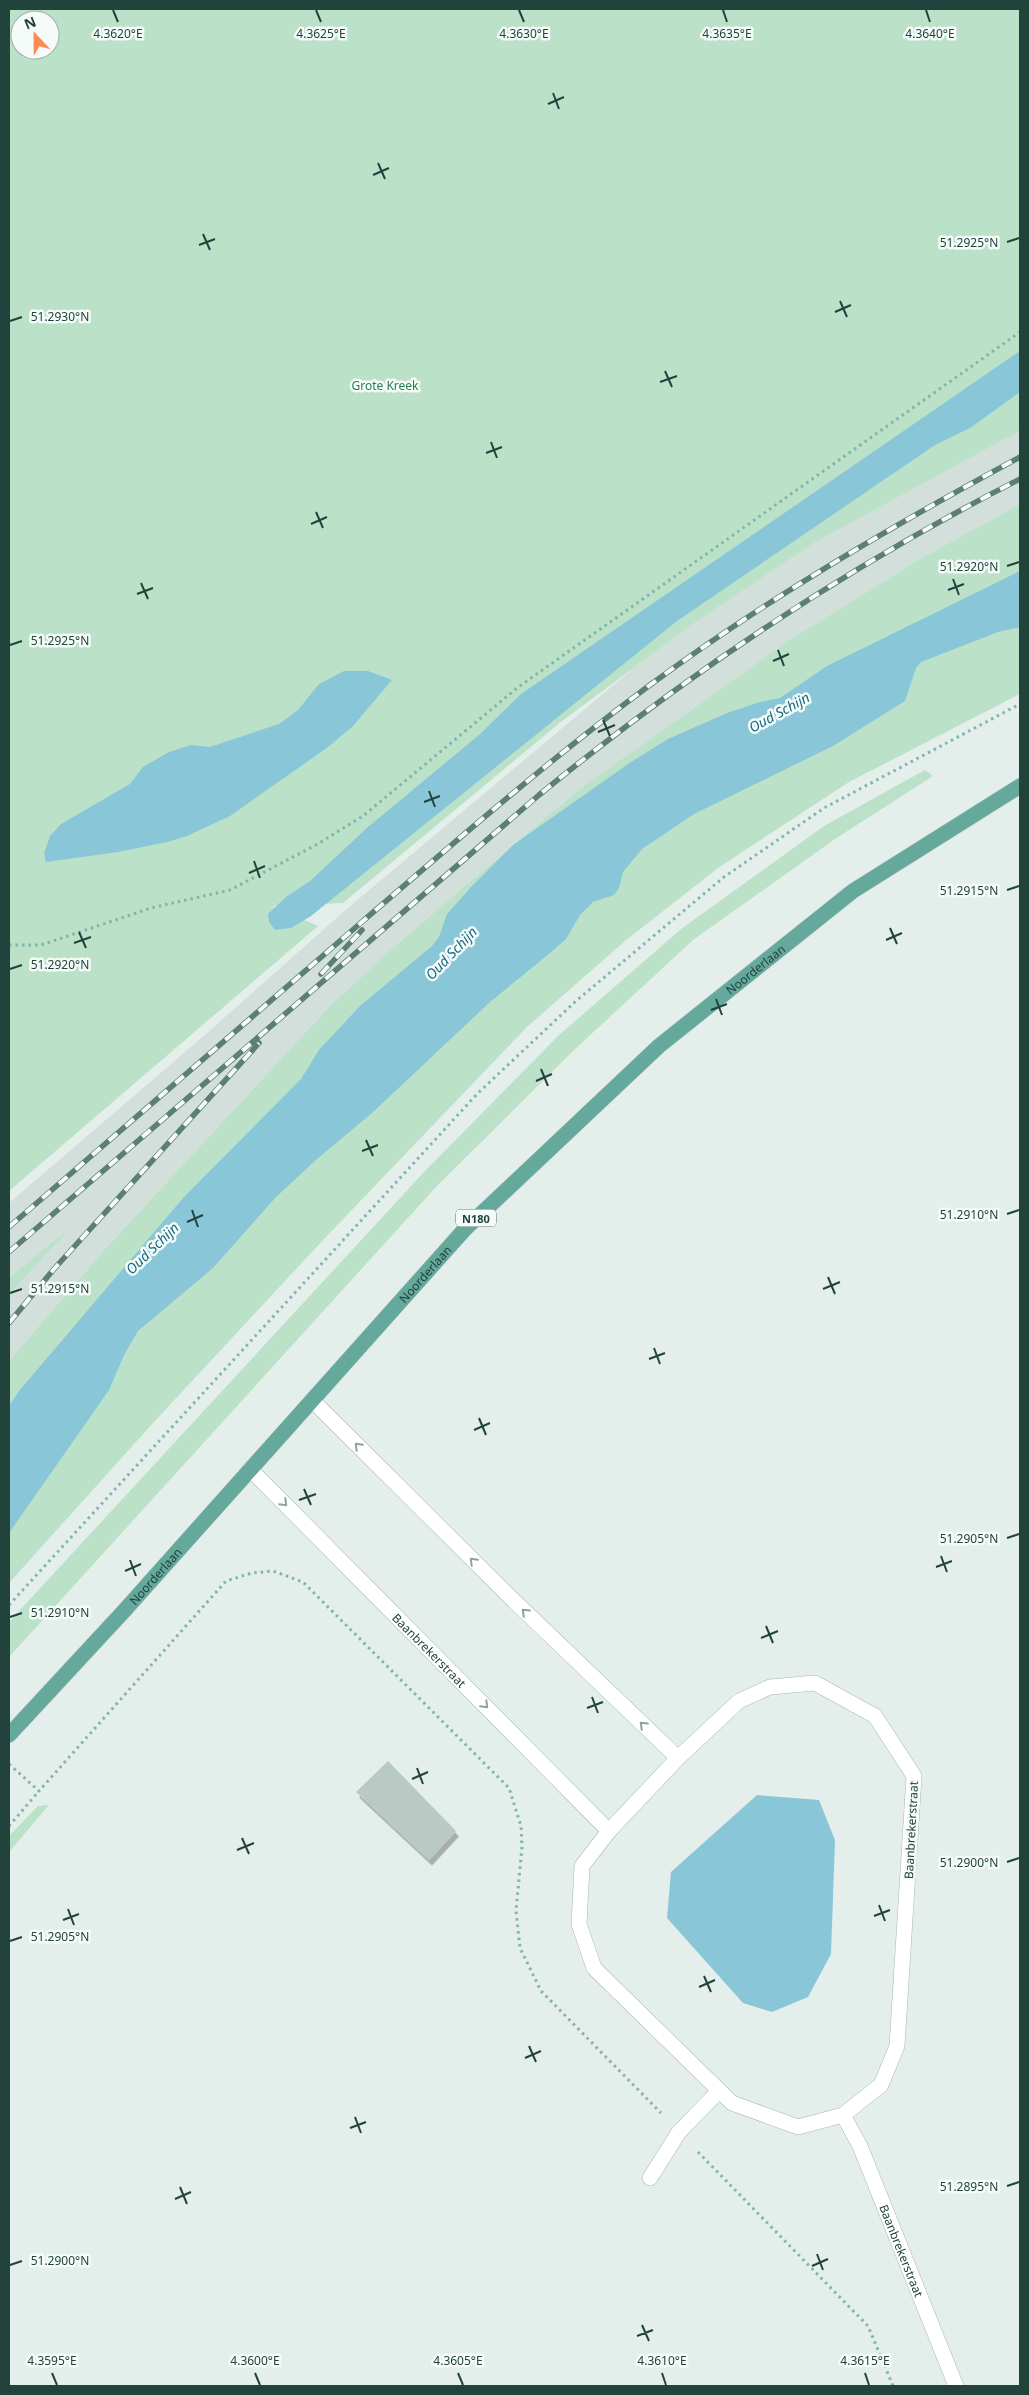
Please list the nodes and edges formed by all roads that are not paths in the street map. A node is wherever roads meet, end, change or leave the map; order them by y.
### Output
1 (1020, 786) edge
2 (312, 1400) junction
3 (250, 1469) junction
4 (9, 1735) edge
5 (678, 1758) junction
6 (609, 1831) junction
7 (719, 2091) junction
8 (843, 2115) junction
9 (650, 2178) dead end
10 (956, 2386) edge

1 - 2 main road, Noorderlaan / N180
2 - 3 main road, Noorderlaan / N180
5 -> 2 lane
3 - 4 main road, Noorderlaan / N180
3 -> 6 lane, Baanbrekerstraat
5 - 6 lane, Baanbrekerstraat
5 - 8 lane, Baanbrekerstraat
6 - 7 lane, Baanbrekerstraat
7 - 8 lane, Baanbrekerstraat
7 - 9 lane
8 - 10 lane, Baanbrekerstraat

